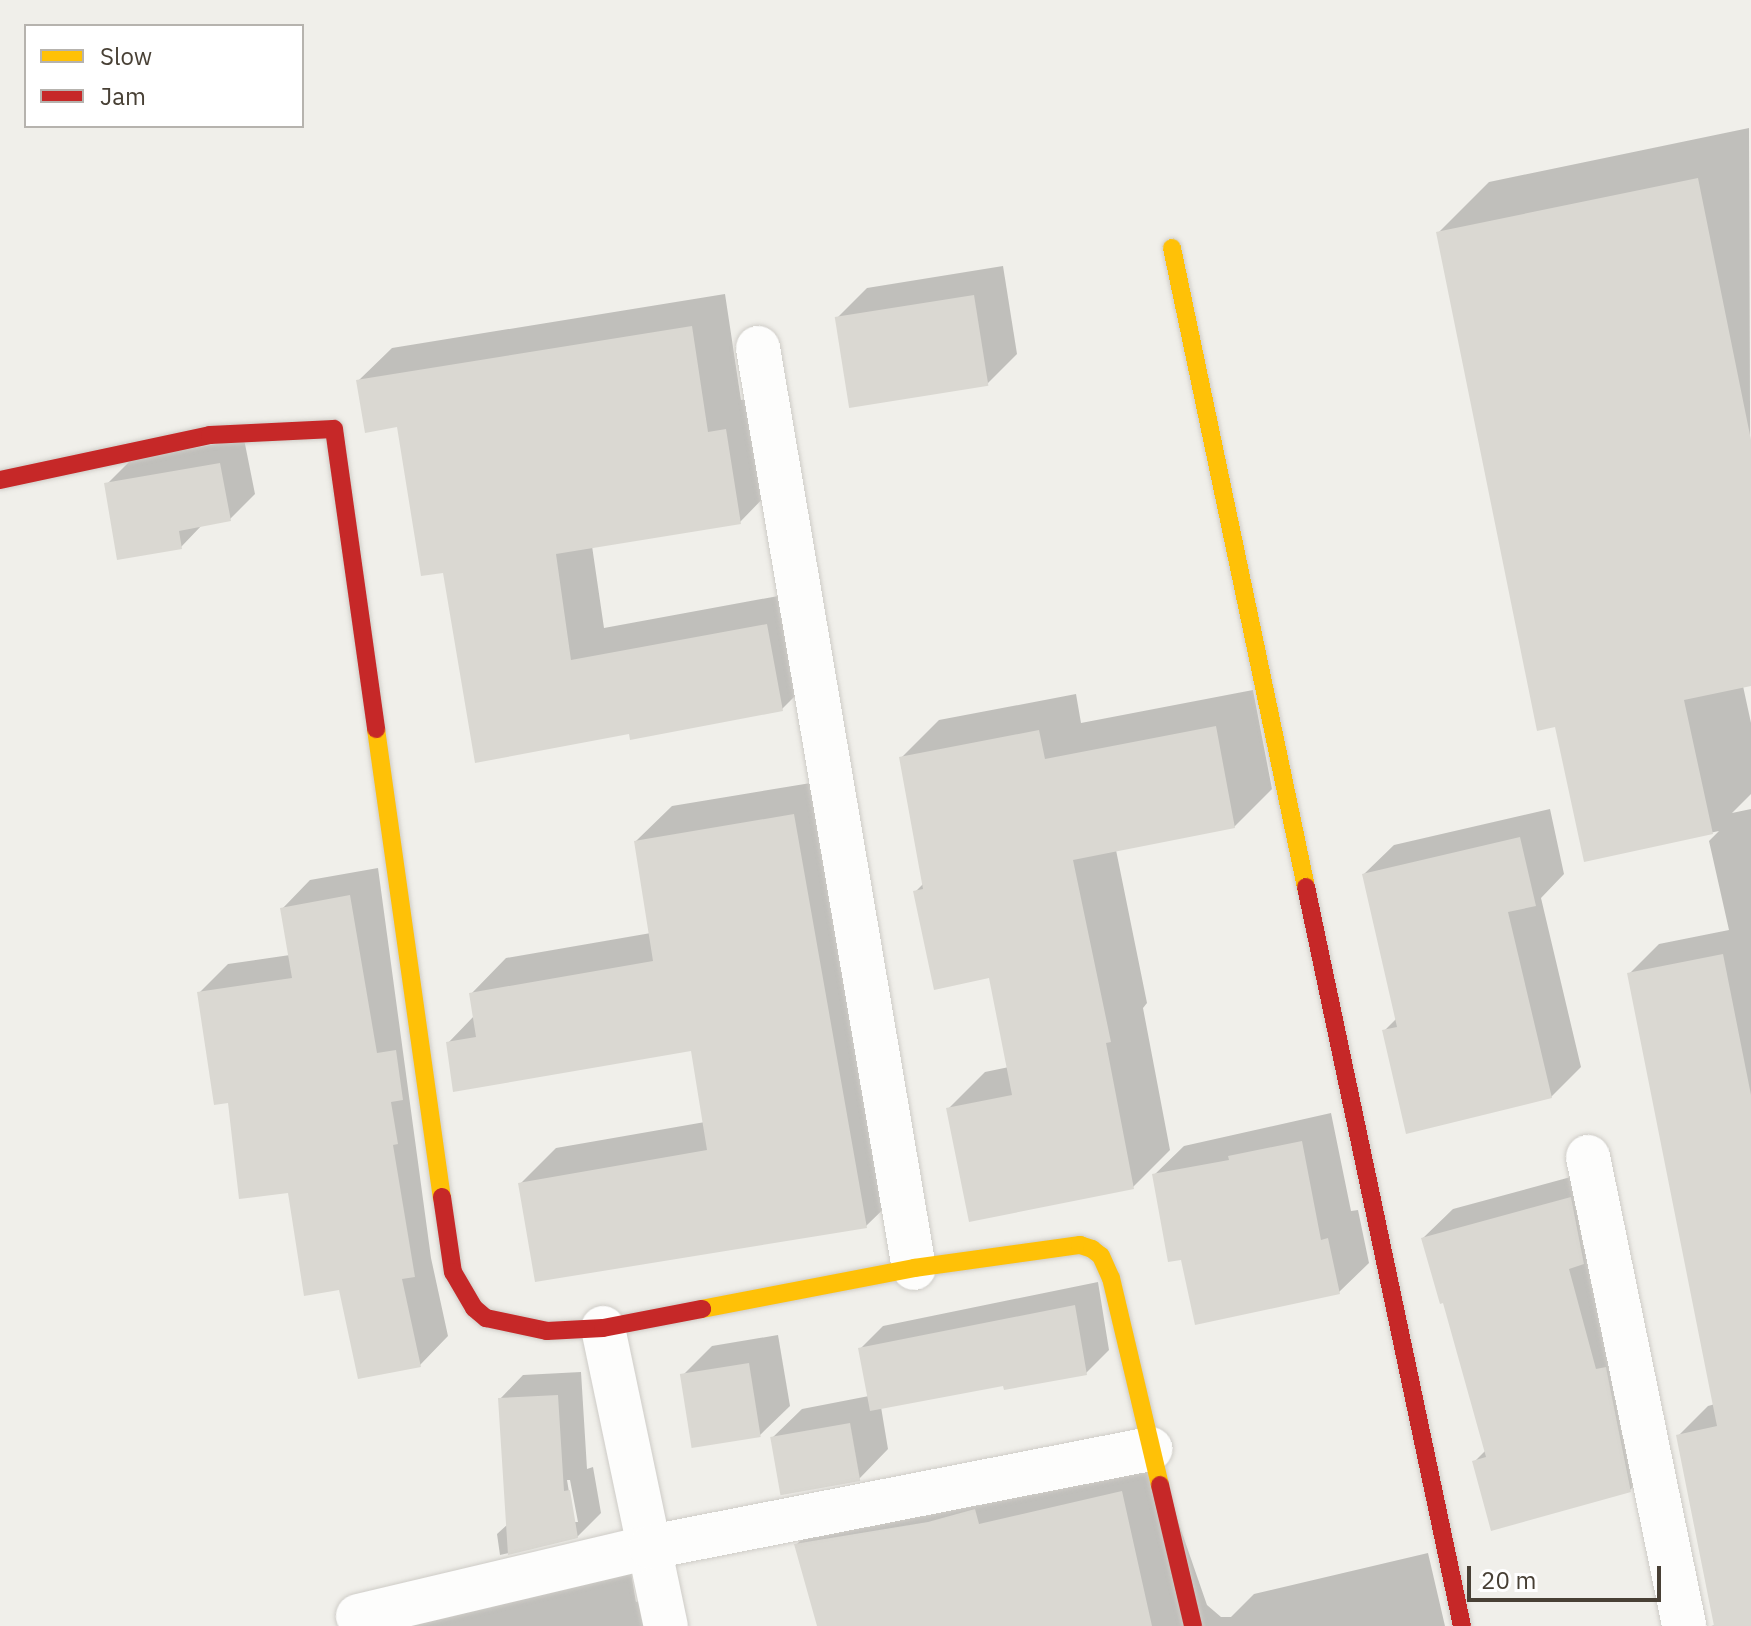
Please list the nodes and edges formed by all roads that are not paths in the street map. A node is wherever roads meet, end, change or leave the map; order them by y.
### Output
1 (1172, 248) dead end
2 (758, 348) dead end
3 (0, 480) edge
4 (1588, 1157) dead end
5 (914, 1268) junction
6 (603, 1328) junction
7 (1150, 1449) junction
8 (651, 1547) junction
9 (358, 1616) dead end
10 (666, 1626) edge
11 (1193, 1626) edge
12 (1462, 1626) edge
13 (1684, 1626) edge

1 - 12 street
2 - 5 street
3 - 6 street
4 - 13 street
5 - 6 street
5 - 7 street
6 - 8 street
7 - 8 street
7 - 11 street
8 - 9 street
8 - 10 street

